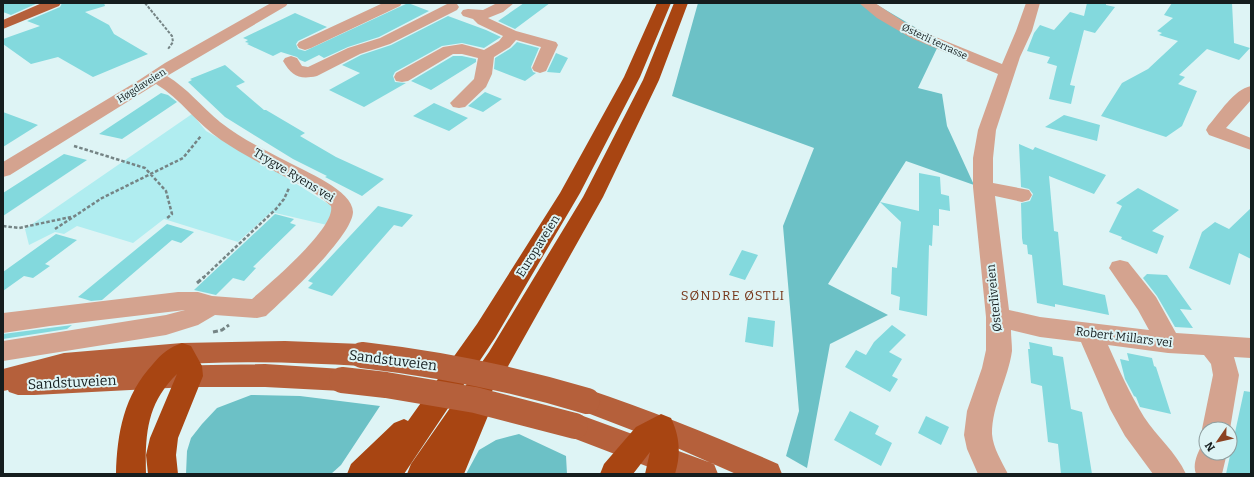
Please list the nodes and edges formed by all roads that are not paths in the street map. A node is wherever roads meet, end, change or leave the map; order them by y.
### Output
1 (54, 3) edge
2 (281, 3) edge
3 (395, 3) edge
4 (507, 3) edge
5 (664, 3) edge
6 (681, 3) edge
7 (866, 3) edge
8 (1033, 3) edge
9 (447, 5) edge
10 (481, 15) junction
11 (3, 25) edge
12 (510, 34) junction
13 (305, 45) dead end
14 (486, 56) junction
15 (290, 61) dead end
16 (540, 68) dead end
17 (1008, 72) junction
18 (161, 74) junction
19 (402, 77) dead end
20 (1247, 98) edge
21 (459, 103) dead end
22 (1251, 144) edge
23 (3, 171) edge
24 (984, 187) junction
25 (1022, 195) dead end
26 (1120, 268) dead end
27 (209, 305) junction
28 (998, 316) junction
29 (3, 323) edge
30 (1089, 332) junction
31 (1168, 343) junction
32 (1211, 345) junction
33 (1251, 348) edge
34 (3, 351) edge
35 (498, 360) junction
36 (186, 365) junction
37 (156, 378) junction
38 (3, 382) edge
39 (448, 387) junction
40 (1217, 421) edge
41 (661, 427) junction
42 (636, 448) junction
43 (663, 467) edge
44 (131, 474) edge
45 (163, 474) edge
46 (362, 474) edge
47 (387, 474) edge
48 (422, 474) edge
49 (449, 474) edge
50 (615, 474) edge
51 (704, 474) edge
52 (767, 474) edge
53 (993, 474) edge
54 (1171, 474) edge

1 - 11 main road
2 - 18 street, Høgdaveien
3 - 13 street
4 - 10 street
5 - 39 highway, Europaveien
6 - 35 highway, Europaveien
7 - 17 street, Østerli terrasse
8 - 17 street, Østerliveien
9 - 10 street
9 - 15 street
10 - 12 street
12 - 14 street
12 - 16 street
14 - 19 street
14 - 21 street
17 - 24 street, Østerliveien
18 - 23 street, Høgdaveien
18 - 27 street, Trygve Ryens vei
20 - 22 street
24 - 25 street
24 - 28 street, Østerliveien
26 - 31 street
27 - 29 street
27 - 34 street
28 - 30 street, Robert Millars vei
28 - 53 street, Østerliveien
30 - 31 street, Robert Millars vei
30 - 54 street
31 - 32 street, Robert Millars vei
32 - 33 street, Robert Millars vei
32 - 40 street
35 - 48 highway, Europaveien
35 - 49 highway
36 - 37 highway
36 - 38 main road, Sandstuveien
36 - 41 main road, Sandstuveien, bridge
36 - 42 main road, Sandstuveien, bridge
36 - 45 highway
37 - 38 main road, Sandstuveien
37 - 44 highway
39 - 46 highway
39 - 47 highway, Europaveien
41 - 42 highway
41 - 43 highway
41 - 52 main road, Sandstuveien
42 - 43 main road, Sandstuveien
42 - 50 highway
43 - 51 main road, Sandstuveien

